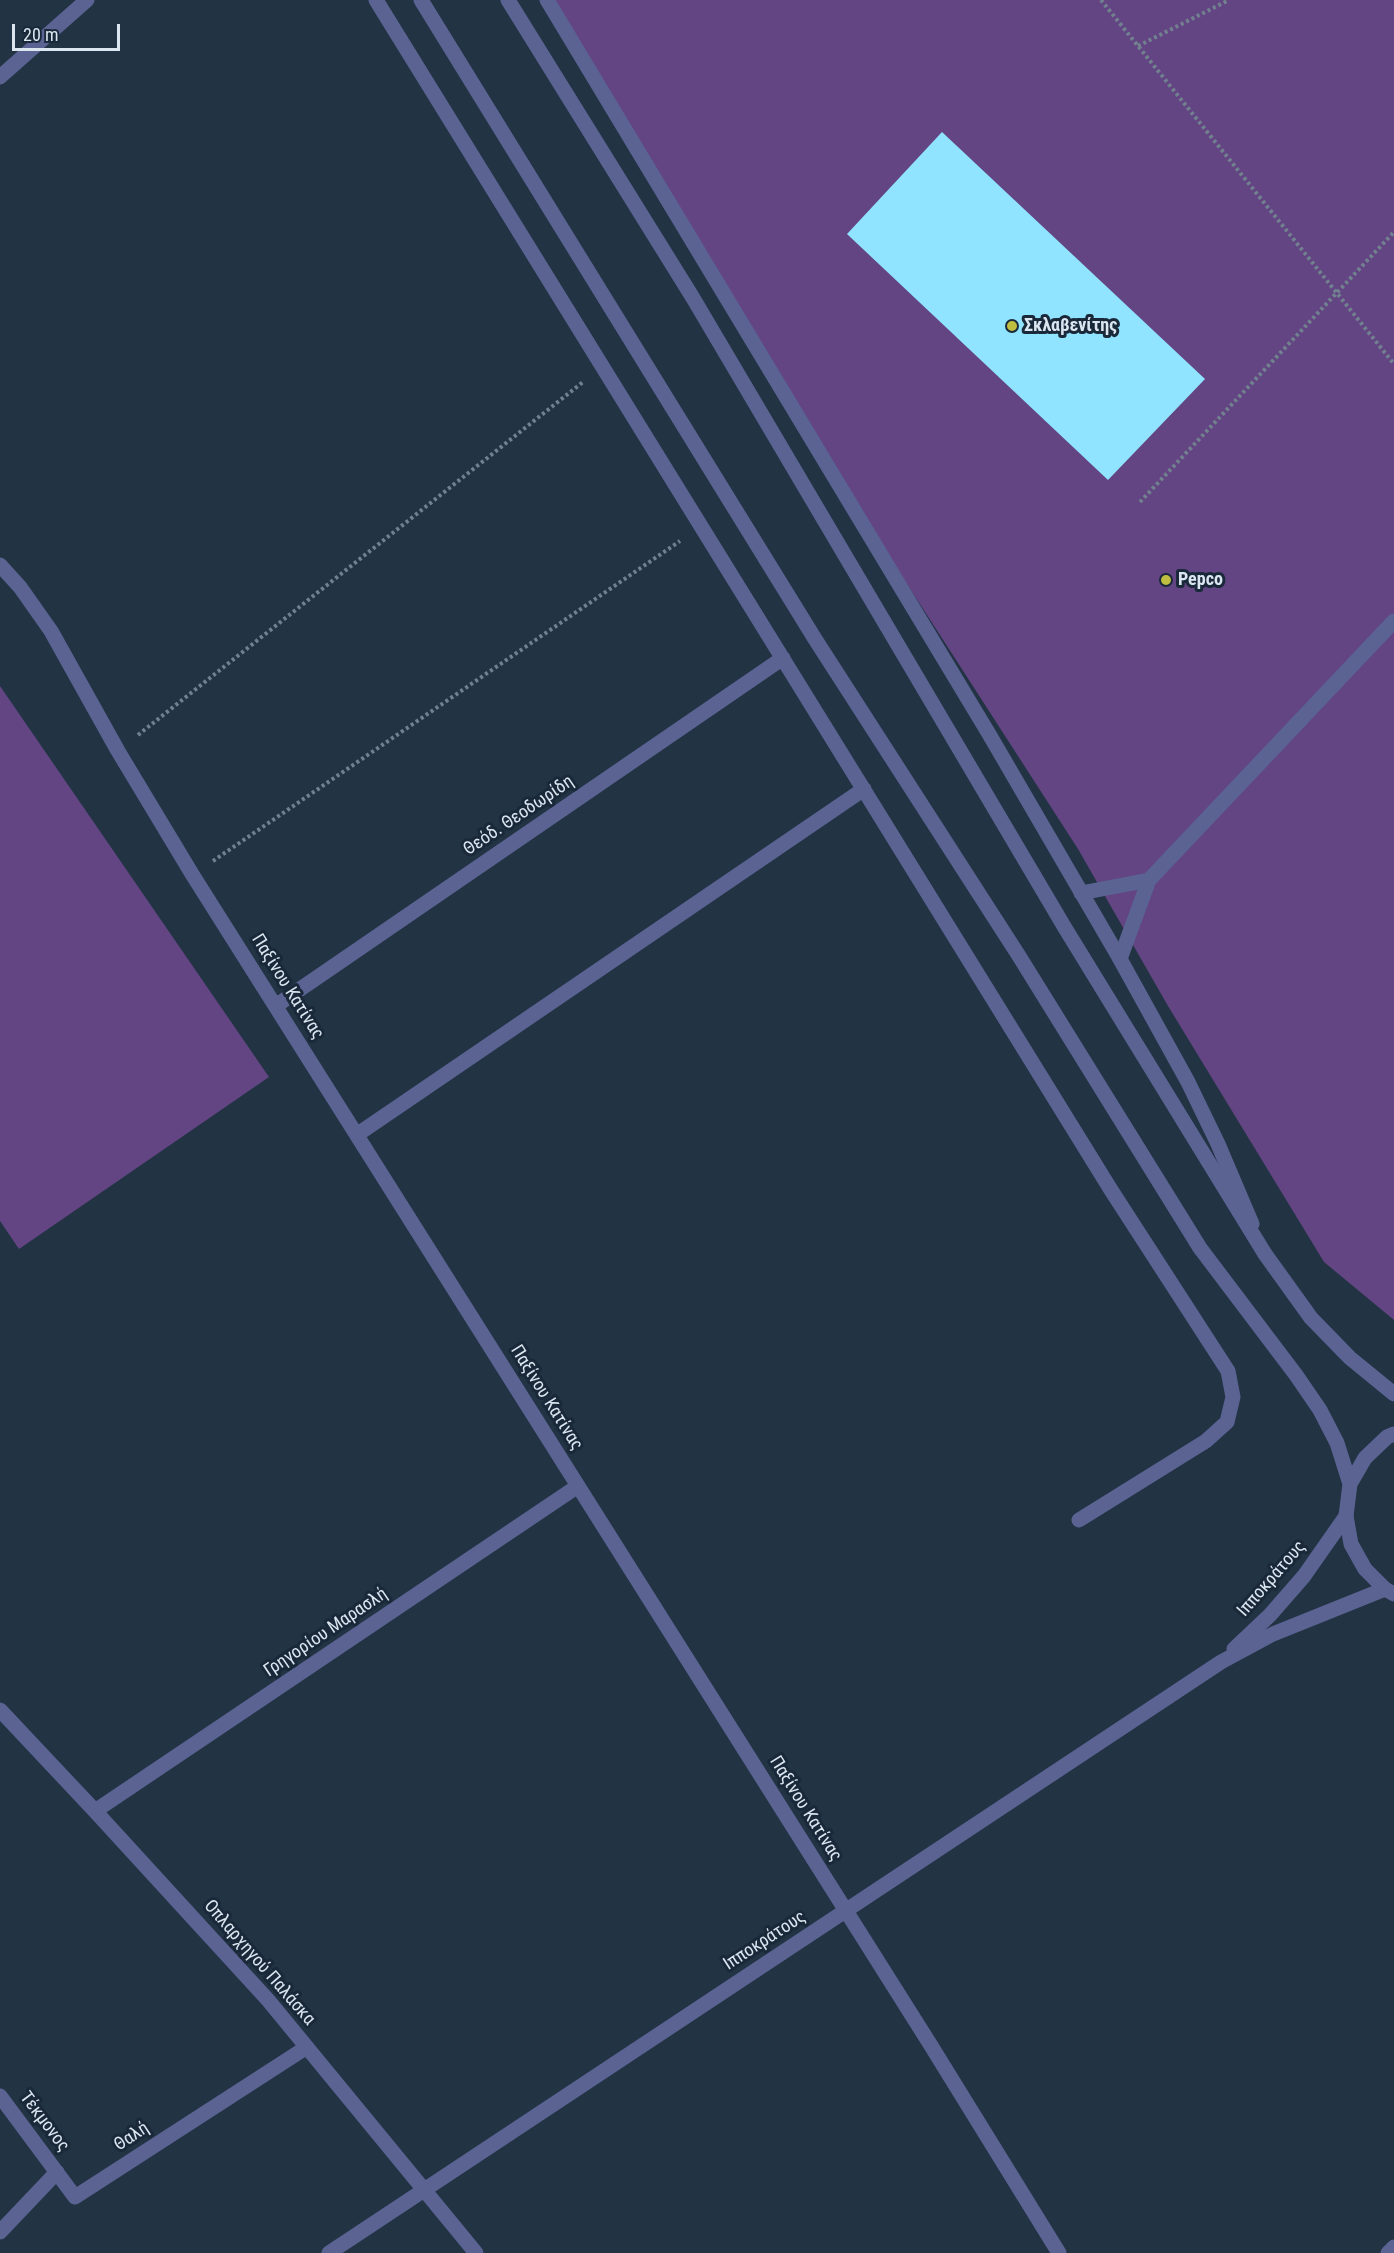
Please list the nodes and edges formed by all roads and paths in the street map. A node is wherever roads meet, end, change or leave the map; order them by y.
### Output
1 (87, 0) edge
2 (376, 0) edge
3 (421, 0) edge
4 (508, 0) edge
5 (547, 0) edge
6 (1101, 0) edge
7 (1229, 0) edge
8 (1138, 46) junction
9 (0, 77) edge
10 (1394, 232) edge
11 (1336, 293) junction
12 (1394, 364) edge
13 (602, 367) junction
14 (1140, 502) dead end
15 (701, 527) junction
16 (0, 565) edge
17 (1394, 621) edge
18 (783, 658) junction
19 (118, 751) junction
20 (864, 789) junction
21 (192, 874) junction
22 (1149, 880) junction
23 (1081, 893) junction
24 (1120, 959) junction
25 (277, 1005) junction
26 (358, 1134) junction
27 (1265, 1254) junction
28 (1394, 1394) edge
29 (1394, 1434) edge
30 (1350, 1485) junction
31 (578, 1486) junction
32 (1346, 1516) junction
33 (1079, 1520) dead end
34 (1390, 1591) edge
35 (1221, 1662) junction
36 (0, 1710) edge
37 (95, 1811) junction
38 (846, 1911) junction
39 (307, 2047) junction
40 (0, 2096) edge
41 (57, 2172) junction
42 (424, 2189) junction
43 (0, 2232) edge
44 (1394, 2247) edge
45 (330, 2253) edge
46 (476, 2253) edge
47 (1059, 2253) edge
48 (1388, 2253) edge

1 - 9 street
2 - 13 street
3 - 30 street
4 - 27 street
5 - 23 street
6 - 8 path
7 - 8 path
8 - 11 path
10 - 11 path
11 - 12 path
11 - 14 path
13 - 15 street
13 - 19 path
15 - 18 street
15 - 21 path
16 - 19 street, Παξίνου Κατίνας
17 - 22 street
18 - 20 street
18 - 25 street, Θεόδ. Θεοδωρίδη
19 - 21 street, Παξίνου Κατίνας
20 - 26 street
20 - 33 street
21 - 25 street, Παξίνου Κατίνας
22 - 23 street
22 - 24 street
23 - 24 street
24 - 27 street
25 - 26 street, Παξίνου Κατίνας
26 - 31 street, Παξίνου Κατίνας
27 - 28 street
29 - 30 street
30 - 32 street
31 - 37 street, Γρηγορίου Μαρασλή
31 - 38 street, Παξίνου Κατίνας
32 - 34 street
32 - 35 street, Ιπποκράτους
34 - 35 street, Ιπποκράτους
35 - 38 street, Ιπποκράτους
36 - 37 street, Οπλαρχηγού Παλάσκα
37 - 39 street, Οπλαρχηγού Παλάσκα
38 - 42 street, Ιπποκράτους
38 - 47 street, Παξίνου Κατίνας
39 - 41 street, Θαλή
39 - 42 street, Οπλαρχηγού Παλάσκα
40 - 41 street, Τέκμονος
41 - 43 street
42 - 45 street, Ιπποκράτους
42 - 46 street, Οπλαρχηγού Παλάσκα
44 - 48 street

